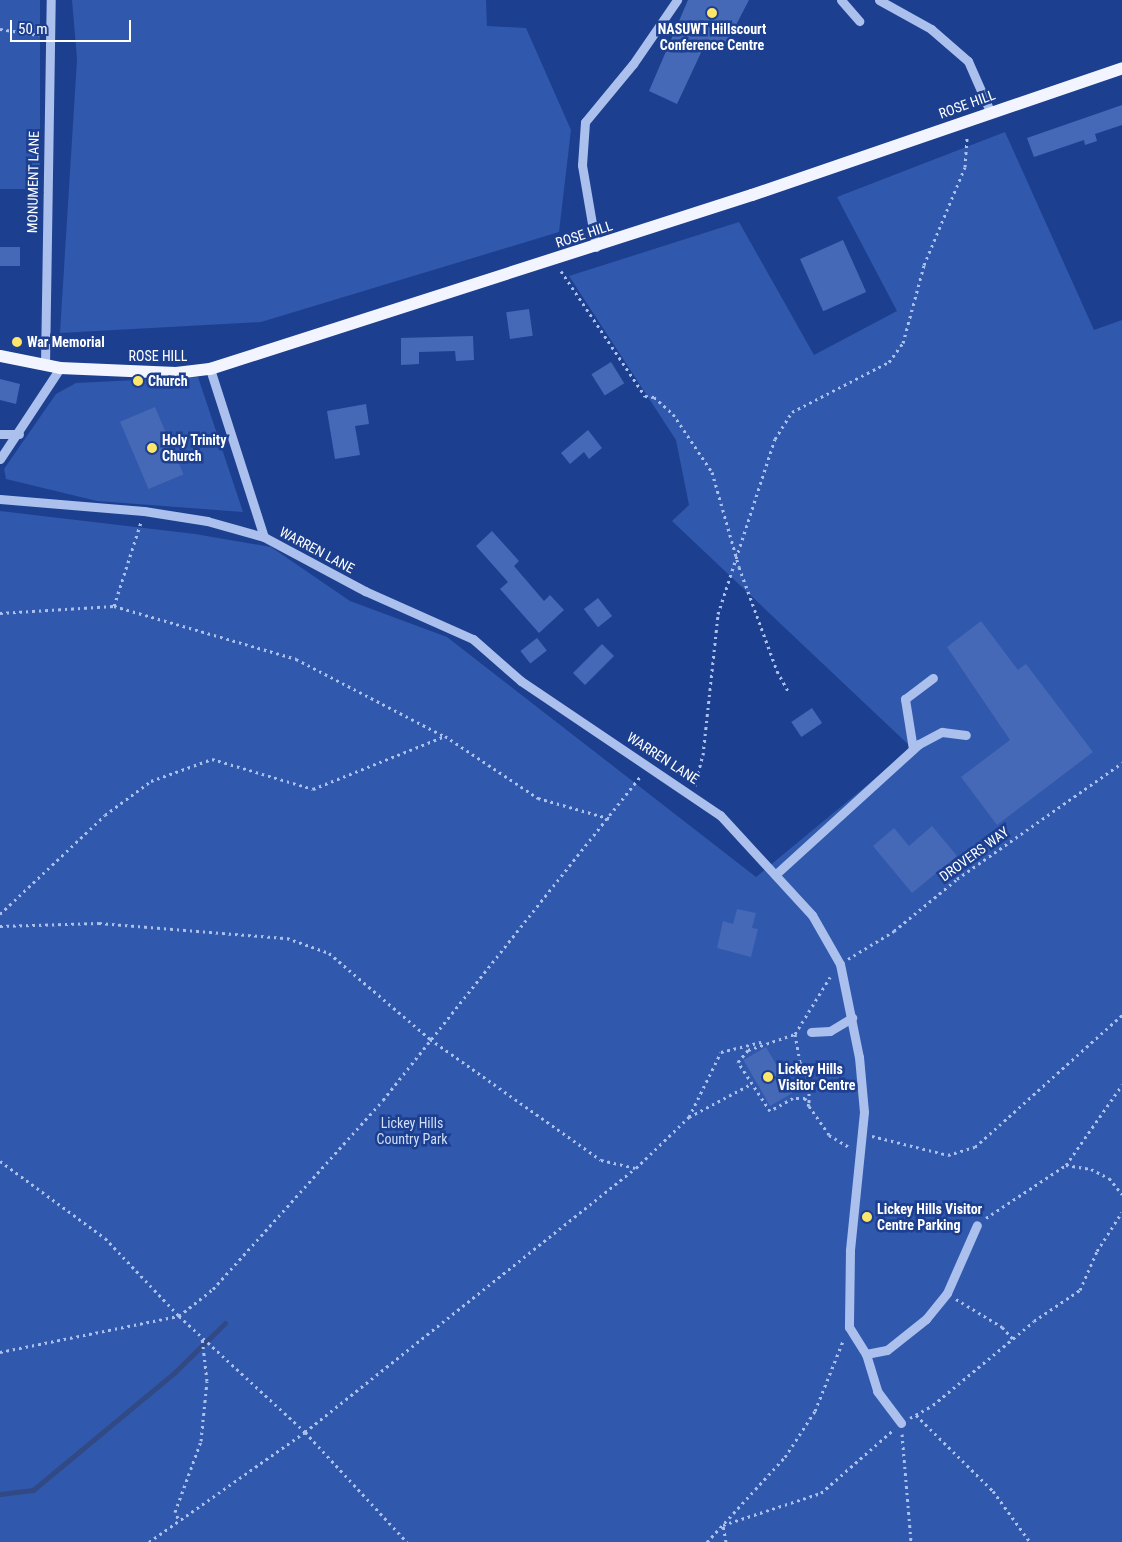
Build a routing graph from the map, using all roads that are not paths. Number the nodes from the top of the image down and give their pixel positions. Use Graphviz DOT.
graph roads {
  1 [pos="51,0"];
  2 [pos="676,0"];
  3 [pos="841,0"];
  4 [pos="879,0"];
  5 [pos="859,21"];
  6 [pos="1122,68"];
  7 [pos="990,112"];
  8 [pos="596,247"];
  9 [pos="0,356"];
  10 [pos="45,365"];
  11 [pos="60,368"];
  12 [pos="210,369"];
  13 [pos="0,434"];
  14 [pos="19,434"];
  15 [pos="0,459"];
  16 [pos="0,499"];
  17 [pos="264,537"];
  18 [pos="933,678"];
  19 [pos="966,735"];
  20 [pos="914,749"];
  21 [pos="776,874"];
  22 [pos="852,1018"];
  23 [pos="810,1032"];
  24 [pos="977,1225"];
  25 [pos="866,1354"];
  26 [pos="901,1423"];
  1 -- 10 [label="street, MONUMENT LANE"];
  2 -- 8 [label="street"];
  3 -- 5 [label="street"];
  4 -- 7 [label="street"];
  6 -- 7 [label="main road, ROSE HILL"];
  7 -- 8 [label="main road, ROSE HILL"];
  8 -- 12 [label="main road, ROSE HILL"];
  9 -- 10 [label="main road, ROSE HILL"];
  10 -- 11 [label="main road, ROSE HILL"];
  11 -- 12 [label="main road, ROSE HILL"];
  11 -- 14 [label="street"];
  12 -- 17 [label="street, WARREN LANE"];
  13 -- 14 [label="street"];
  14 -- 15 [label="street"];
  16 -- 17 [label="street, WARREN LANE"];
  17 -- 21 [label="street, WARREN LANE"];
  18 -- 20 [label="street"];
  19 -- 20 [label="street"];
  20 -- 21 [label="street"];
  21 -- 22 [label="street, WARREN LANE"];
  22 -- 23 [label="street"];
  22 -- 25 [label="street, WARREN LANE"];
  24 -- 25 [label="street"];
  25 -- 26 [label="street"];
}
